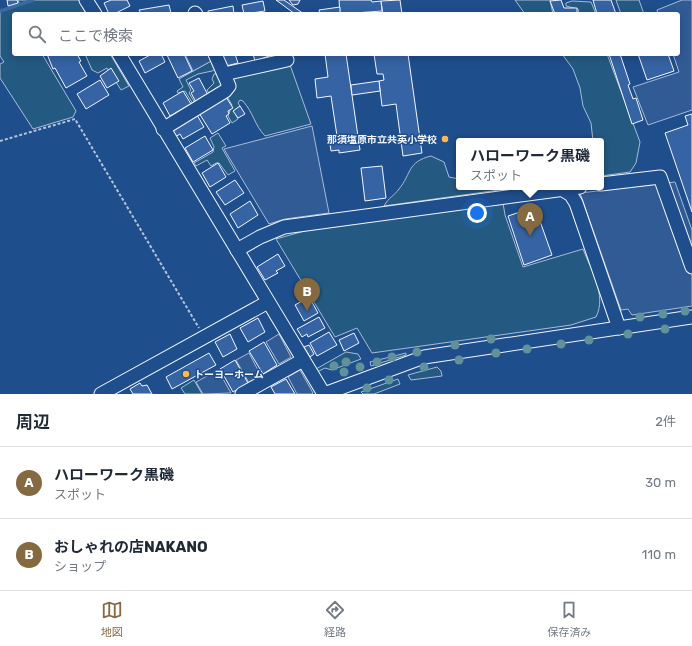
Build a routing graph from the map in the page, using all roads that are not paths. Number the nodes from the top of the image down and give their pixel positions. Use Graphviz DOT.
graph roads {
  1 [pos="86,0"];
  2 [pos="94,12"];
  3 [pos="120,56"];
  4 [pos="216,56"];
  5 [pos="287,60"];
  6 [pos="224,74"];
  7 [pos="163,129"];
  8 [pos="604,184"];
  9 [pos="563,190"];
  10 [pos="237,250"];
  11 [pos="692,267"];
  12 [pos="268,302"];
  13 [pos="692,317"];
  14 [pos="619,328"];
  15 [pos="303,360"];
  16 [pos="101,394"];
  17 [pos="242,394"];
  18 [pos="324,394"];
  1 -- 2 [label="street"];
  3 -- 7 [label="street"];
  4 -- 6 [label="street"];
  5 -- 6 [label="street"];
  6 -- 7 [label="street"];
  7 -- 10 [label="street"];
  8 -- 11 [label="street"];
  9 -- 10 [label="street"];
  9 -- 14 [label="street"];
  10 -- 12 [label="street"];
  12 -- 15 [label="street"];
  12 -- 16 [label="street"];
  13 -- 14 [label="street"];
  14 -- 18 [label="street"];
  15 -- 17 [label="street"];
  15 -- 18 [label="street"];
}
